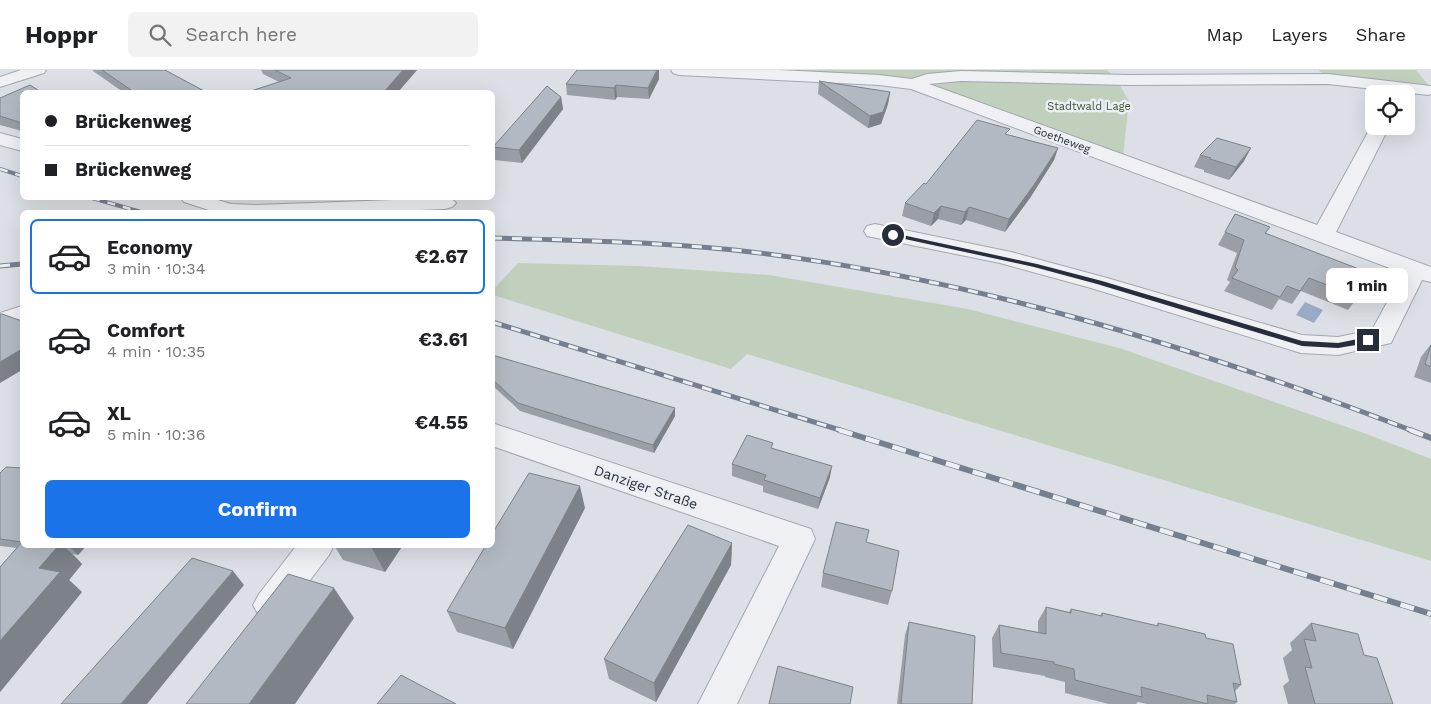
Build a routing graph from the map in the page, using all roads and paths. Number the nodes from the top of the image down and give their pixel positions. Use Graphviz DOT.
graph roads {
  1 [pos="38,70"];
  2 [pos="679,70"];
  3 [pos="1126,75"];
  4 [pos="0,82"];
  5 [pos="914,84"];
  6 [pos="1428,90"];
  7 [pos="1376,135"];
  8 [pos="0,139"];
  9 [pos="20,144"];
  10 [pos="196,200"];
  11 [pos="445,203"];
  12 [pos="229,210"];
  13 [pos="280,210"];
  14 [pos="875,231"];
  15 [pos="1323,235"];
  16 [pos="1424,273"];
  17 [pos="20,315"];
  18 [pos="0,322"];
  19 [pos="495,435"];
  20 [pos="315,548"];
  21 [pos="253,628"];
  22 [pos="718,704"];
  1 -- 4 [label="street"];
  2 -- 5 [label="street, Goetheweg"];
  3 -- 5 [label="street"];
  3 -- 6 [label="street"];
  5 -- 15 [label="street, Goetheweg"];
  7 -- 15 [label="street"];
  8 -- 9 [label="street"];
  10 -- 12 [label="street"];
  11 -- 13 [label="street"];
  14 -- 16 [label="street"];
  15 -- 16 [label="street, Goetheweg"];
  17 -- 18 [label="street"];
  19 -- 22 [label="street, Danziger Straße"];
  20 -- 21 [label="street"];
}
